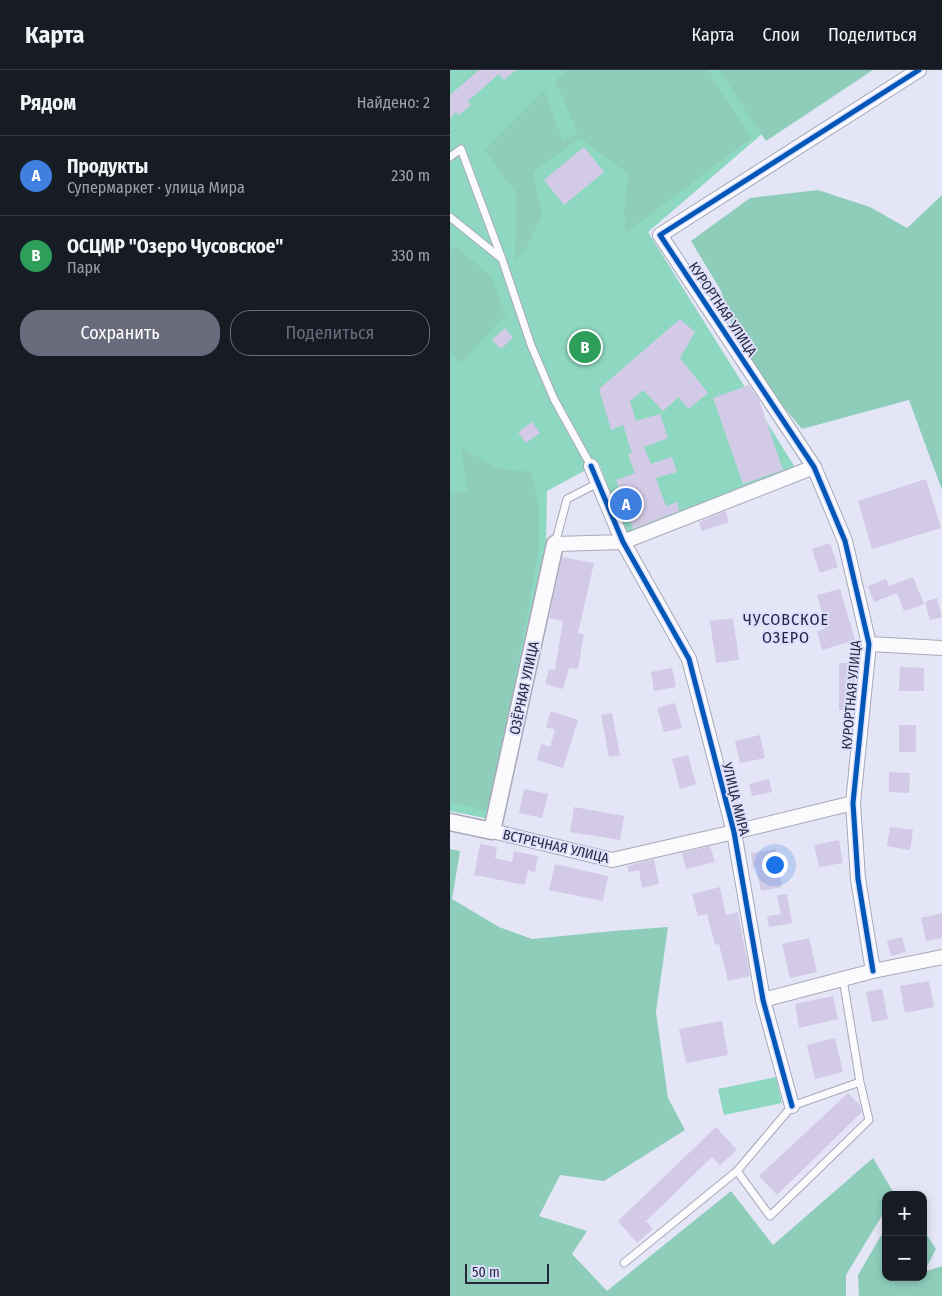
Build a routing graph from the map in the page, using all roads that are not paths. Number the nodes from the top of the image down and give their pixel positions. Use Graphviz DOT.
graph roads {
  1 [pos="919,70"];
  2 [pos="450,157"];
  3 [pos="450,217"];
  4 [pos="502,259"];
  5 [pos="591,466"];
  6 [pos="814,467"];
  7 [pos="598,483"];
  8 [pos="623,542"];
  9 [pos="555,544"];
  10 [pos="870,644"];
  11 [pos="942,648"];
  12 [pos="853,803"];
  13 [pos="450,822"];
  14 [pos="492,832"];
  15 [pos="734,832"];
  16 [pos="942,957"];
  17 [pos="873,971"];
  18 [pos="843,979"];
  19 [pos="763,1000"];
  20 [pos="860,1082"];
  21 [pos="792,1106"];
  22 [pos="737,1171"];
  23 [pos="624,1263"];
  1 -- 6 [label="street, КУРОРТНАЯ УЛИЦА"];
  2 -- 4 [label="lane"];
  3 -- 4 [label="lane"];
  4 -- 5 [label="lane"];
  5 -- 7 [label="street, УЛИЦА МИРА"];
  6 -- 8 [label="street"];
  6 -- 10 [label="street, КУРОРТНАЯ УЛИЦА"];
  7 -- 8 [label="street, УЛИЦА МИРА"];
  7 -- 9 [label="lane"];
  8 -- 9 [label="street"];
  8 -- 15 [label="street, УЛИЦА МИРА"];
  9 -- 14 [label="street, ОЗЁРНАЯ УЛИЦА"];
  10 -- 11 [label="street"];
  10 -- 12 [label="street, КУРОРТНАЯ УЛИЦА"];
  12 -- 15 [label="street, ВСТРЕЧНАЯ УЛИЦА"];
  12 -- 17 [label="street, КУРОРТНАЯ УЛИЦА"];
  13 -- 14 [label="street"];
  14 -- 15 [label="street, ВСТРЕЧНАЯ УЛИЦА"];
  15 -- 19 [label="street, УЛИЦА МИРА"];
  16 -- 17 [label="street"];
  17 -- 18 [label="street"];
  18 -- 19 [label="street"];
  18 -- 20 [label="lane"];
  19 -- 21 [label="street, УЛИЦА МИРА"];
  20 -- 21 [label="lane"];
  20 -- 22 [label="lane"];
  21 -- 22 [label="lane"];
  22 -- 23 [label="lane"];
}
